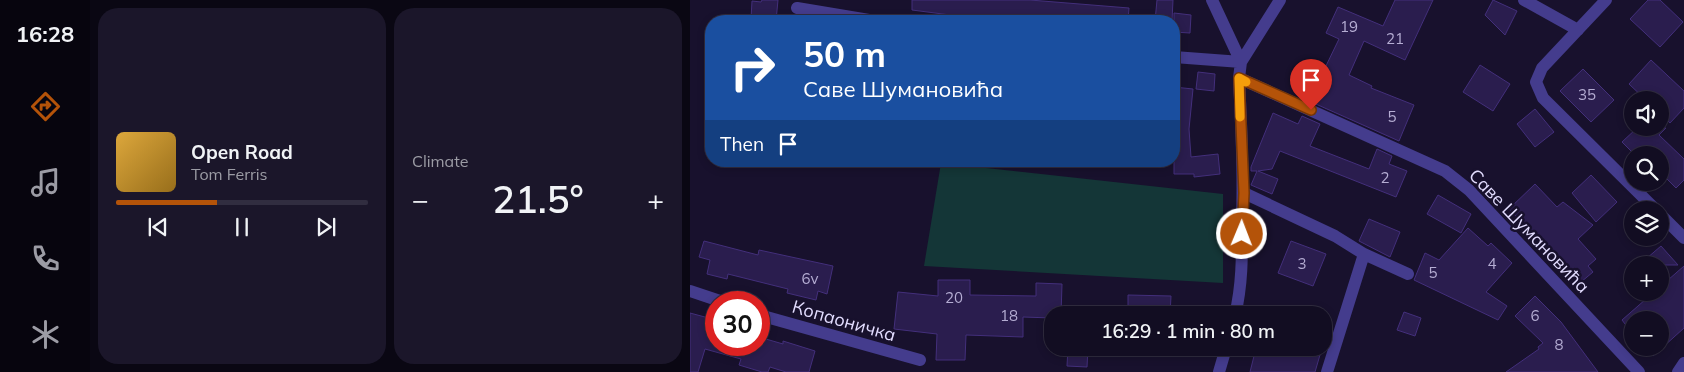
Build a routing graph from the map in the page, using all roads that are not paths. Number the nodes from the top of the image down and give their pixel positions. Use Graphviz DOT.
graph roads {
  1 [pos="1212,0"];
  2 [pos="1280,0"];
  3 [pos="1524,0"];
  4 [pos="1606,0"];
  5 [pos="797,8"];
  6 [pos="839,15"];
  7 [pos="1578,30"];
  8 [pos="1180,57"];
  9 [pos="1241,62"];
  10 [pos="1239,78"];
  11 [pos="1244,193"];
  12 [pos="1647,201"];
  13 [pos="1669,223"];
  14 [pos="1684,238"];
  15 [pos="1364,254"];
  16 [pos="1408,274"];
  17 [pos="690,291"];
  18 [pos="705,296"];
  19 [pos="1237,306"];
  20 [pos="770,318"];
  21 [pos="1224,356"];
  22 [pos="920,360"];
  23 [pos="1684,363"];
  24 [pos="1219,372"];
  25 [pos="1327,372"];
  26 [pos="1639,372"];
  27 [pos="1678,372"];
  1 -- 9 [label="street"];
  2 -- 9 [label="street"];
  3 -- 7 [label="street"];
  4 -- 7 [label="street"];
  5 -- 6 [label="street"];
  7 -- 12 [label="street"];
  8 -- 9 [label="street"];
  9 -- 10 [label="street"];
  10 -- 11 [label="street"];
  10 -- 26 [label="street, Саве Шумановића"];
  11 -- 15 [label="street"];
  11 -- 19 [label="street"];
  13 -- 14 [label="street"];
  15 -- 16 [label="street"];
  15 -- 25 [label="street"];
  17 -- 18 [label="street"];
  20 -- 22 [label="street, Копаоничка"];
  21 -- 24 [label="street"];
  23 -- 27 [label="street"];
}
